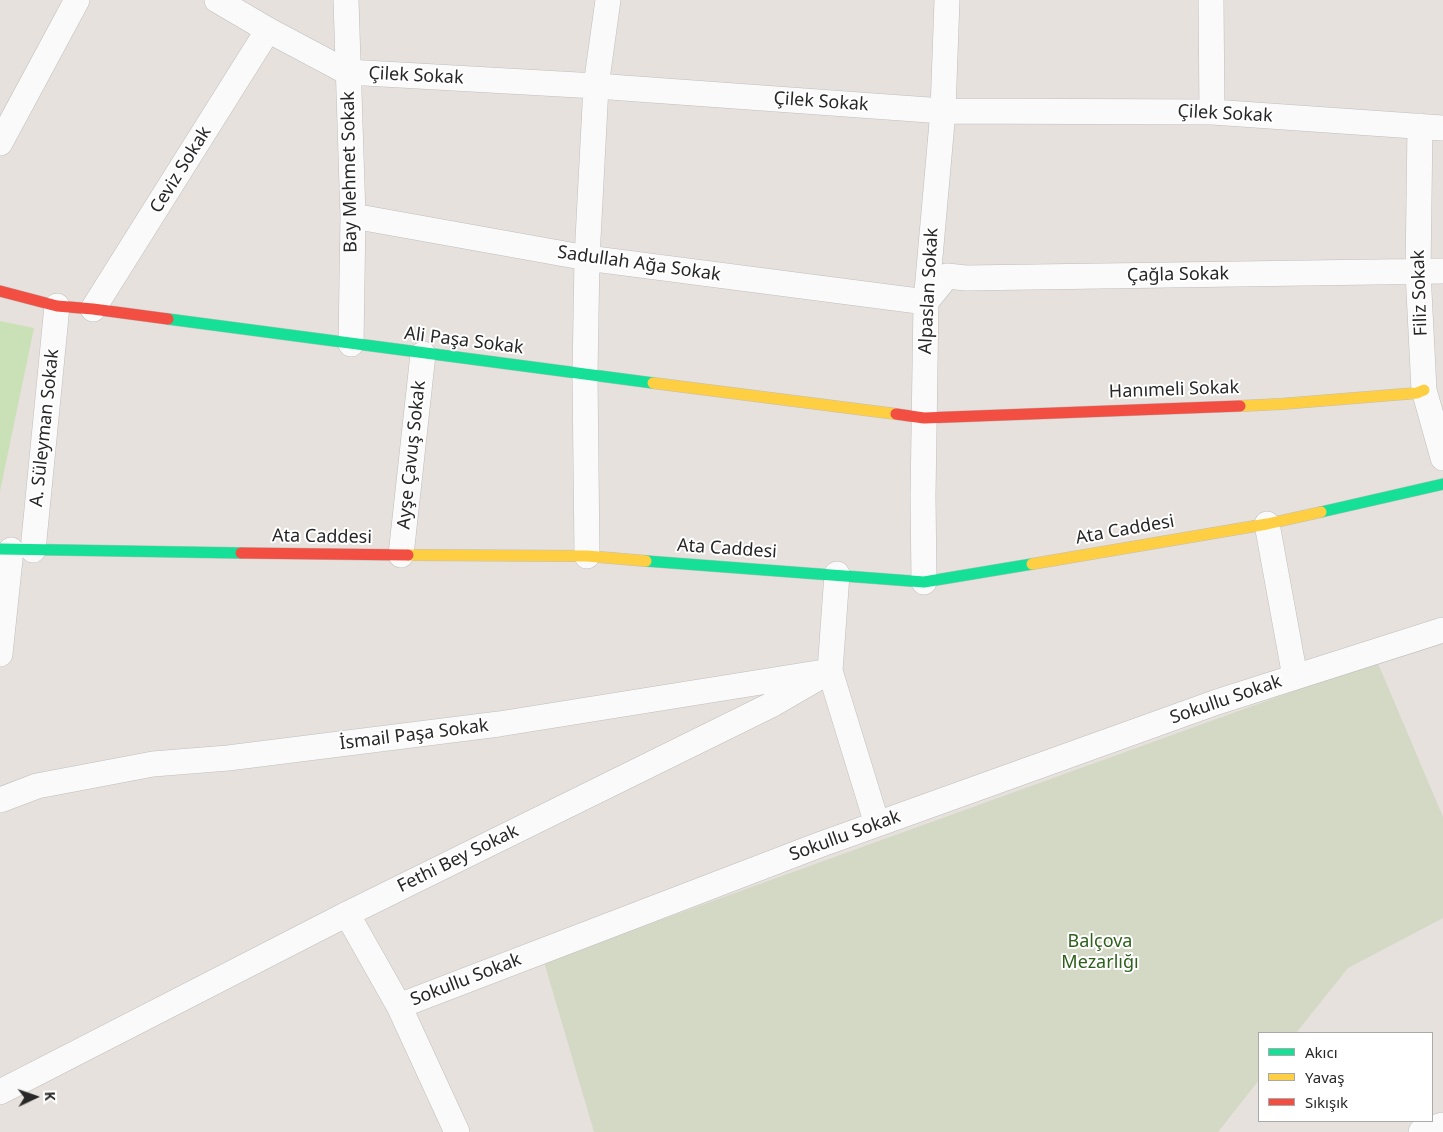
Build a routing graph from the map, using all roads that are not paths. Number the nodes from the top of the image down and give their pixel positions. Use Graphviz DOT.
graph roads {
  1 [pos="77,0"];
  2 [pos="217,0"];
  3 [pos="346,0"];
  4 [pos="608,0"];
  5 [pos="947,0"];
  6 [pos="1211,0"];
  7 [pos="268,30"];
  8 [pos="347,72"];
  9 [pos="596,86"];
  10 [pos="943,111"];
  11 [pos="1212,112"];
  12 [pos="1431,127"];
  13 [pos="0,143"];
  14 [pos="353,216"];
  15 [pos="587,258"];
  16 [pos="1443,271"];
  17 [pos="1418,272"];
  18 [pos="0,291"];
  19 [pos="926,302"];
  20 [pos="57,306"];
  21 [pos="93,309"];
  22 [pos="351,344"];
  23 [pos="423,354"];
  24 [pos="585,375"];
  25 [pos="1424,390"];
  26 [pos="924,418"];
  27 [pos="1443,458"];
  28 [pos="1443,484"];
  29 [pos="1267,524"];
  30 [pos="14,550"];
  31 [pos="401,555"];
  32 [pos="588,556"];
  33 [pos="837,574"];
  34 [pos="924,582"];
  35 [pos="1443,630"];
  36 [pos="0,654"];
  37 [pos="830,671"];
  38 [pos="1295,677"];
  39 [pos="0,800"];
  40 [pos="878,824"];
  41 [pos="347,914"];
  42 [pos="399,1006"];
  43 [pos="0,1092"];
  44 [pos="1443,1125"];
  45 [pos="457,1132"];
  46 [pos="1421,1132"];
  1 -- 13 [label="street"];
  2 -- 7 [label="street, Çilek Sokak"];
  3 -- 8 [label="street, Bay Mehmet Sokak"];
  4 -- 9 [label="street"];
  5 -- 10 [label="street, Alpaslan Sokak"];
  6 -- 11 [label="street"];
  7 -- 8 [label="street, Çilek Sokak"];
  7 -- 21 [label="street, Ceviz Sokak"];
  8 -- 9 [label="street, Çilek Sokak"];
  8 -- 14 [label="street, Bay Mehmet Sokak"];
  9 -- 10 [label="street, Çilek Sokak"];
  9 -- 15 [label="street"];
  10 -- 11 [label="street, Çilek Sokak"];
  10 -- 19 [label="street, Alpaslan Sokak"];
  11 -- 12 [label="street, Çilek Sokak"];
  12 -- 17 [label="street, Filiz Sokak"];
  14 -- 15 [label="street, Sadullah Ağa Sokak"];
  14 -- 22 [label="street, Bay Mehmet Sokak"];
  15 -- 19 [label="street, Sadullah Ağa Sokak"];
  15 -- 24 [label="street"];
  16 -- 17 [label="street, Çağla Sokak"];
  17 -- 19 [label="street, Çağla Sokak"];
  17 -- 25 [label="street, Filiz Sokak"];
  18 -- 20 [label="street, Ali Paşa Sokak"];
  19 -- 26 [label="street, Alpaslan Sokak"];
  20 -- 21 [label="street, Ali Paşa Sokak"];
  20 -- 30 [label="street, A. Süleyman Sokak"];
  21 -- 22 [label="street, Ali Paşa Sokak"];
  22 -- 23 [label="street, Ali Paşa Sokak"];
  23 -- 24 [label="street, Ali Paşa Sokak"];
  23 -- 31 [label="street, Ayşe Çavuş Sokak"];
  24 -- 26 [label="street, Ali Paşa Sokak"];
  24 -- 32 [label="street"];
  25 -- 26 [label="street, Hanımeli Sokak"];
  25 -- 27 [label="street, Filiz Sokak"];
  26 -- 34 [label="street, Alpaslan Sokak"];
  28 -- 29 [label="street, Ata Caddesi"];
  29 -- 34 [label="street, Ata Caddesi"];
  29 -- 38 [label="street"];
  30 -- 31 [label="street, Ata Caddesi"];
  30 -- 36 [label="street, A. Süleyman Sokak"];
  31 -- 32 [label="street, Ata Caddesi"];
  32 -- 33 [label="street, Ata Caddesi"];
  33 -- 34 [label="street, Ata Caddesi"];
  33 -- 37 [label="street"];
  35 -- 38 [label="street, Sokullu Sokak"];
  37 -- 39 [label="street, İsmail Paşa Sokak"];
  37 -- 40 [label="street"];
  37 -- 41 [label="street, Fethi Bey Sokak"];
  38 -- 40 [label="street, Sokullu Sokak"];
  40 -- 42 [label="street, Sokullu Sokak"];
  41 -- 42 [label="street"];
  41 -- 43 [label="street, Fethi Bey Sokak"];
  42 -- 45 [label="street"];
  44 -- 46 [label="street"];
}
